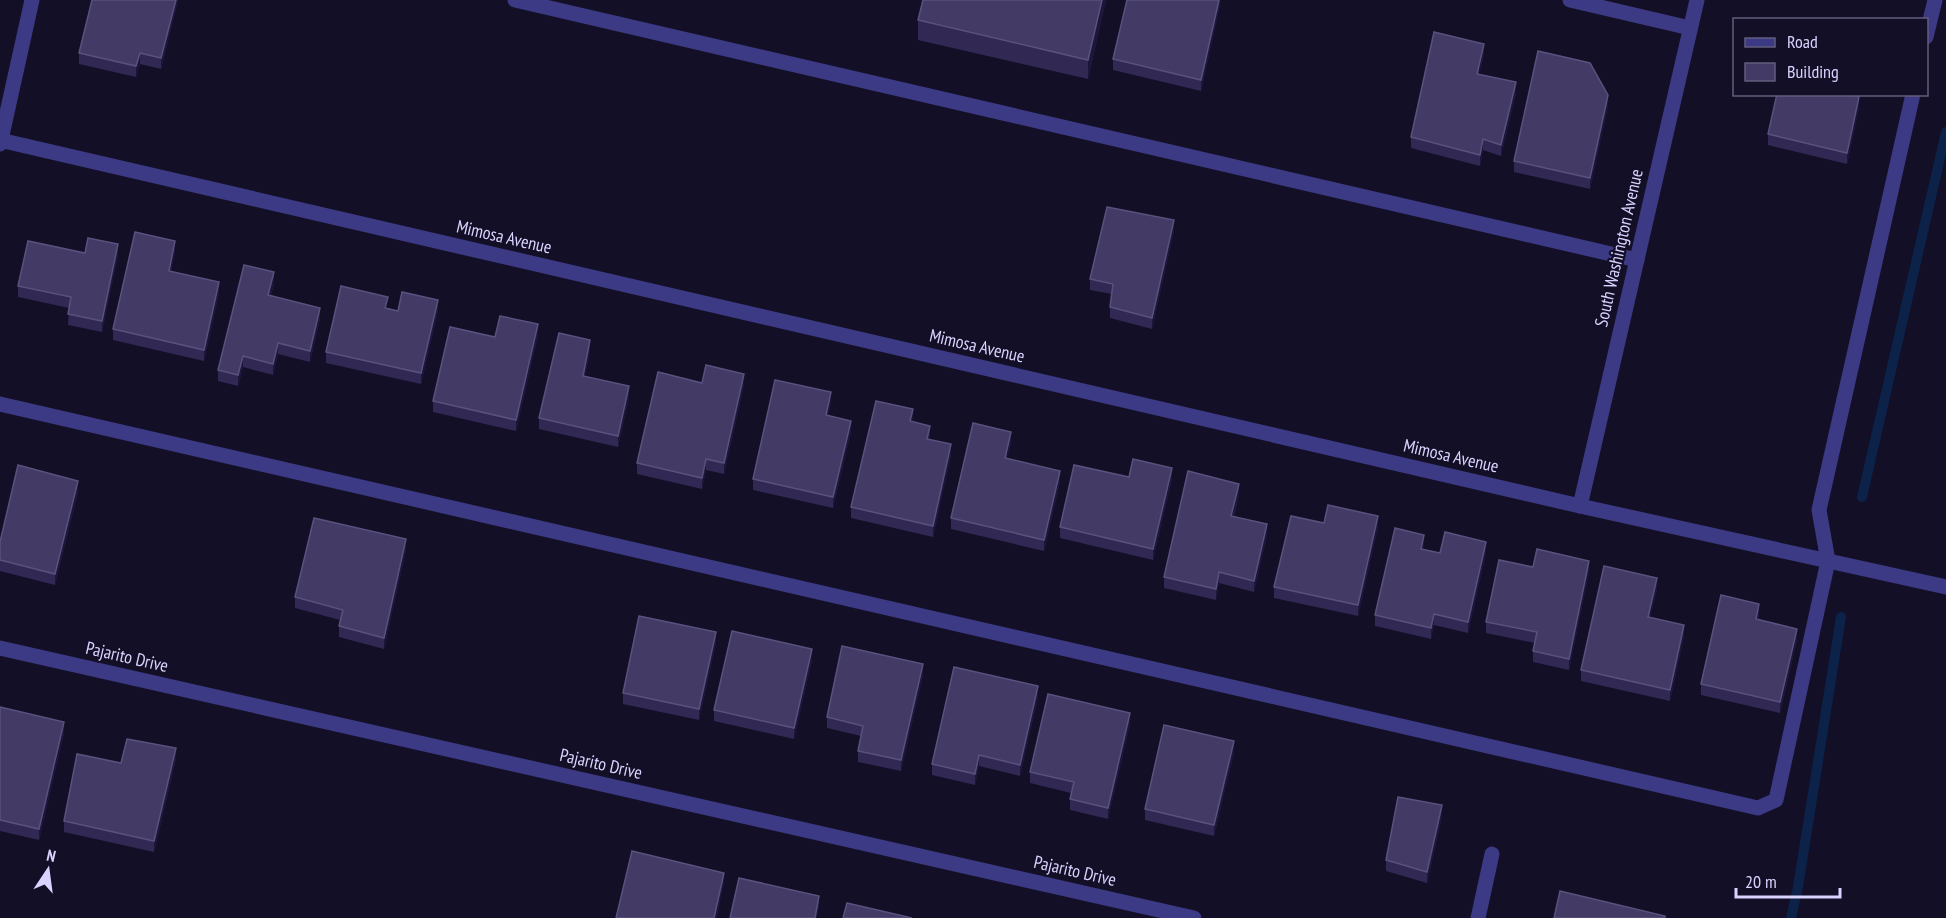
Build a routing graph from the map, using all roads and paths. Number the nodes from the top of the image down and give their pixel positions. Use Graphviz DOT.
graph roads {
  1 [pos="32,0"];
  2 [pos="515,0"];
  3 [pos="1570,0"];
  4 [pos="1697,0"];
  5 [pos="1935,0"];
  6 [pos="1690,28"];
  7 [pos="1928,29"];
  8 [pos="1913,96"];
  9 [pos="0,142"];
  10 [pos="1637,260"];
  11 [pos="0,404"];
  12 [pos="1580,506"];
  13 [pos="1828,561"];
  14 [pos="1946,587"];
  15 [pos="0,648"];
  16 [pos="1492,854"];
  17 [pos="1194,918"];
  18 [pos="1478,918"];
  1 -- 9 [label="street"];
  2 -- 10 [label="street"];
  3 -- 6 [label="street"];
  4 -- 6 [label="street, South Washington Avenue"];
  5 -- 7 [label="street"];
  6 -- 10 [label="street, South Washington Avenue"];
  8 -- 13 [label="street"];
  9 -- 12 [label="street, Mimosa Avenue"];
  10 -- 12 [label="street, South Washington Avenue"];
  11 -- 13 [label="street"];
  12 -- 13 [label="street, Mimosa Avenue"];
  13 -- 14 [label="street, Mimosa Avenue"];
  15 -- 17 [label="street, Pajarito Drive"];
  16 -- 18 [label="street"];
}
